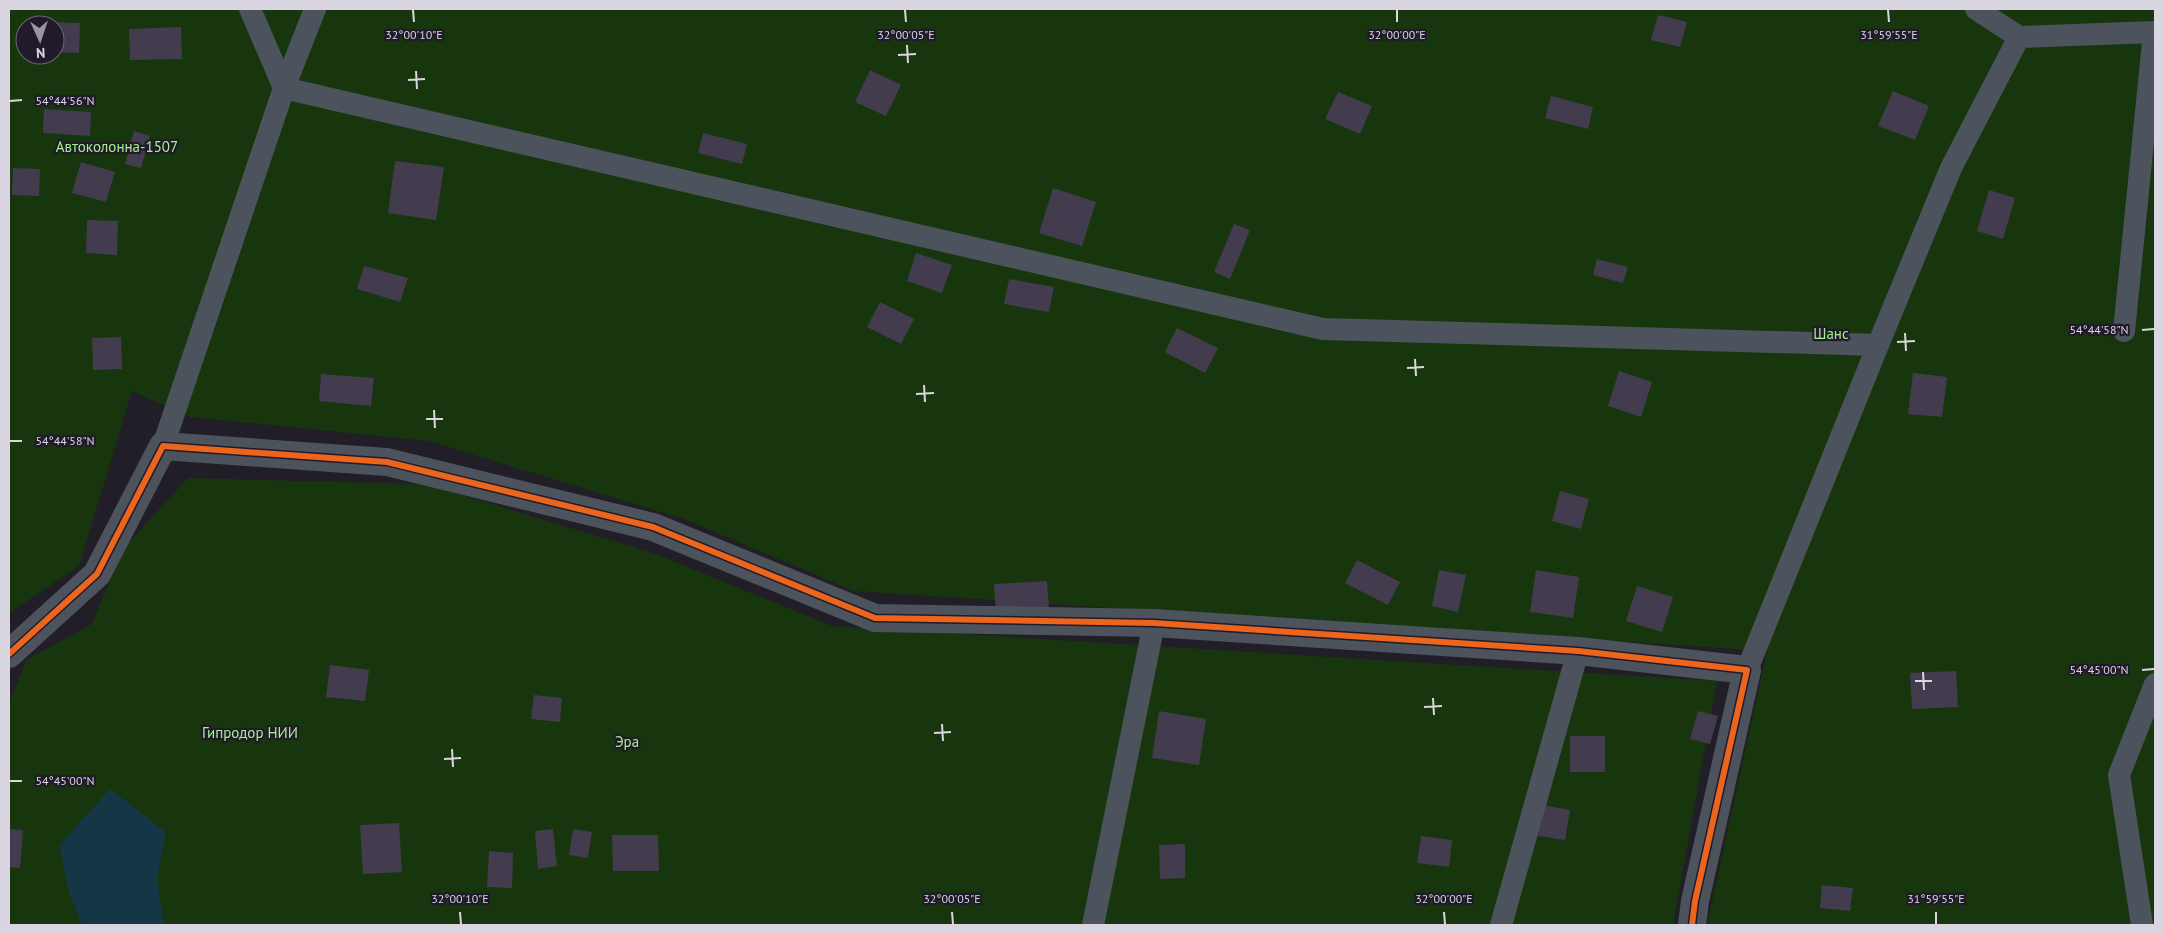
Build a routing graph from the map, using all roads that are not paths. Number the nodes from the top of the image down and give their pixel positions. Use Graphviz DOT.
graph roads {
  1 [pos="250,9"];
  2 [pos="315,9"];
  3 [pos="1976,9"];
  4 [pos="2155,32"];
  5 [pos="2019,37"];
  6 [pos="284,88"];
  7 [pos="2124,331"];
  8 [pos="1878,346"];
  9 [pos="163,446"];
  10 [pos="1154,623"];
  11 [pos="1578,651"];
  12 [pos="9,654"];
  13 [pos="1747,670"];
  14 [pos="2155,684"];
  15 [pos="1093,925"];
  16 [pos="1501,925"];
  17 [pos="1692,925"];
  18 [pos="2142,925"];
  1 -- 6 [label="lane"];
  2 -- 6 [label="lane"];
  3 -- 5 [label="lane"];
  4 -- 5 [label="lane"];
  4 -- 7 [label="lane"];
  5 -- 8 [label="lane"];
  6 -- 8 [label="lane"];
  6 -- 9 [label="lane"];
  8 -- 13 [label="lane"];
  9 -- 10 [label="street"];
  9 -- 12 [label="street"];
  10 -- 11 [label="street"];
  10 -- 15 [label="lane"];
  11 -- 13 [label="street"];
  11 -- 16 [label="lane"];
  13 -- 17 [label="street"];
  14 -- 18 [label="lane"];
}
